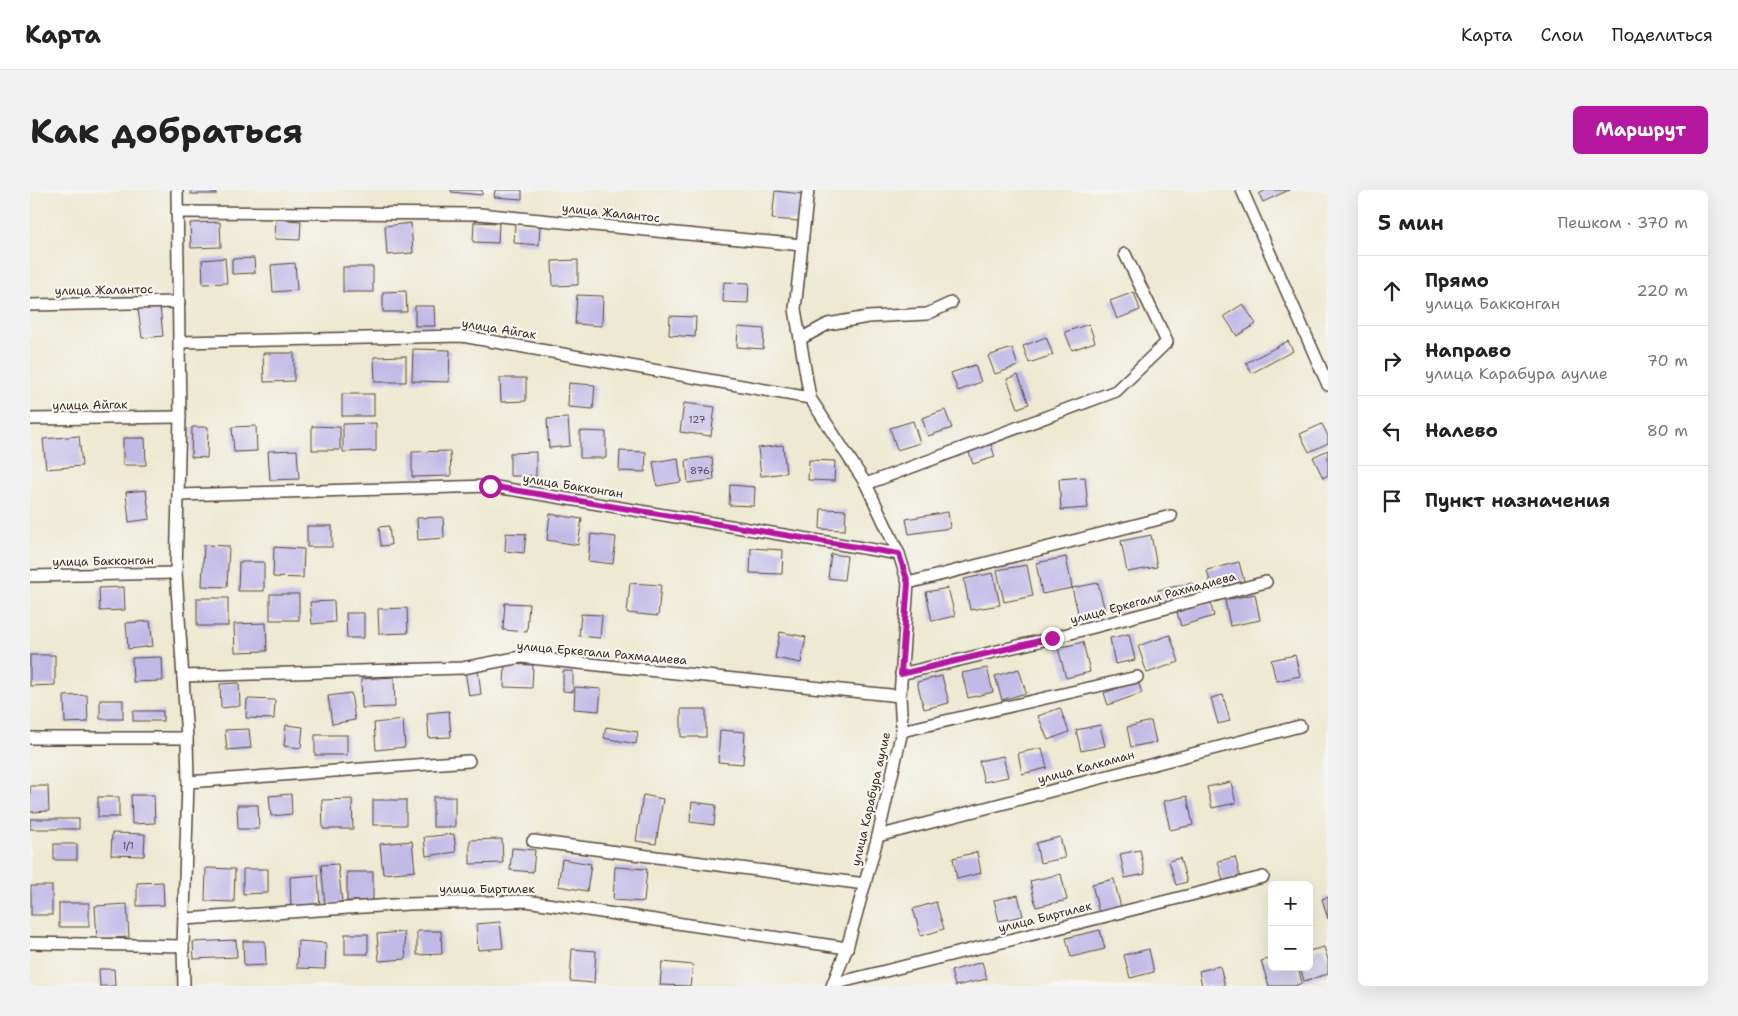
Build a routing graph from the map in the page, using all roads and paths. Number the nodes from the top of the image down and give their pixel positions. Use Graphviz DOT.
graph roads {
  1 [pos="177,190"];
  2 [pos="808,190"];
  3 [pos="1242,190"];
  4 [pos="178,212"];
  5 [pos="802,245"];
  6 [pos="1125,254"];
  7 [pos="179,302"];
  8 [pos="950,303"];
  9 [pos="30,305"];
  10 [pos="800,339"];
  11 [pos="180,342"];
  12 [pos="1328,385"];
  13 [pos="810,398"];
  14 [pos="180,417"];
  15 [pos="30,420"];
  16 [pos="866,484"];
  17 [pos="179,495"];
  18 [pos="1171,516"];
  19 [pos="899,554"];
  20 [pos="176,573"];
  21 [pos="30,576"];
  22 [pos="1266,582"];
  23 [pos="908,583"];
  24 [pos="901,674"];
  25 [pos="183,676"];
  26 [pos="1137,677"];
  27 [pos="900,696"];
  28 [pos="1300,726"];
  29 [pos="902,731"];
  30 [pos="30,738"];
  31 [pos="187,738"];
  32 [pos="469,761"];
  33 [pos="188,782"];
  34 [pos="878,836"];
  35 [pos="533,841"];
  36 [pos="1264,877"];
  37 [pos="865,884"];
  38 [pos="184,919"];
  39 [pos="30,943"];
  40 [pos="183,946"];
  41 [pos="847,948"];
  42 [pos="832,985"];
  43 [pos="184,986"];
  1 -- 4 [label="street"];
  2 -- 5 [label="street, улица Карабура аулие"];
  3 -- 12 [label="street"];
  4 -- 5 [label="street, улица Жалантос"];
  4 -- 7 [label="street"];
  5 -- 10 [label="street, улица Карабура аулие"];
  6 -- 16 [label="street"];
  7 -- 9 [label="street, улица Жалантос"];
  7 -- 11 [label="street"];
  8 -- 10 [label="street"];
  10 -- 13 [label="street, улица Карабура аулие"];
  11 -- 13 [label="street, улица Айгак"];
  11 -- 14 [label="street"];
  13 -- 16 [label="street, улица Карабура аулие"];
  14 -- 15 [label="street, улица Айгак"];
  14 -- 17 [label="street"];
  16 -- 19 [label="street, улица Карабура аулие"];
  17 -- 19 [label="street, улица Бакконган"];
  17 -- 20 [label="street"];
  18 -- 23 [label="street"];
  19 -- 23 [label="street, улица Карабура аулие"];
  20 -- 21 [label="street, улица Бакконган"];
  20 -- 25 [label="street"];
  22 -- 24 [label="street, улица Еркегали Рахмадиева"];
  23 -- 24 [label="street, улица Карабура аулие"];
  24 -- 27 [label="street, улица Карабура аулие"];
  25 -- 27 [label="street, улица Еркегали Рахмадиева"];
  25 -- 31 [label="street"];
  26 -- 29 [label="street"];
  27 -- 29 [label="street, улица Карабура аулие"];
  28 -- 34 [label="street, улица Калкаман"];
  29 -- 34 [label="street, улица Карабура аулие"];
  30 -- 31 [label="street"];
  31 -- 33 [label="street"];
  32 -- 33 [label="street"];
  33 -- 38 [label="street"];
  34 -- 37 [label="street, улица Карабура аулие"];
  35 -- 37 [label="street"];
  36 -- 42 [label="street, улица Биртилек"];
  37 -- 41 [label="street, улица Карабура аулие"];
  38 -- 40 [label="street"];
  38 -- 41 [label="street, улица Биртилек"];
  39 -- 40 [label="street"];
  40 -- 43 [label="street"];
  41 -- 42 [label="street, улица Карабура аулие"];
}
